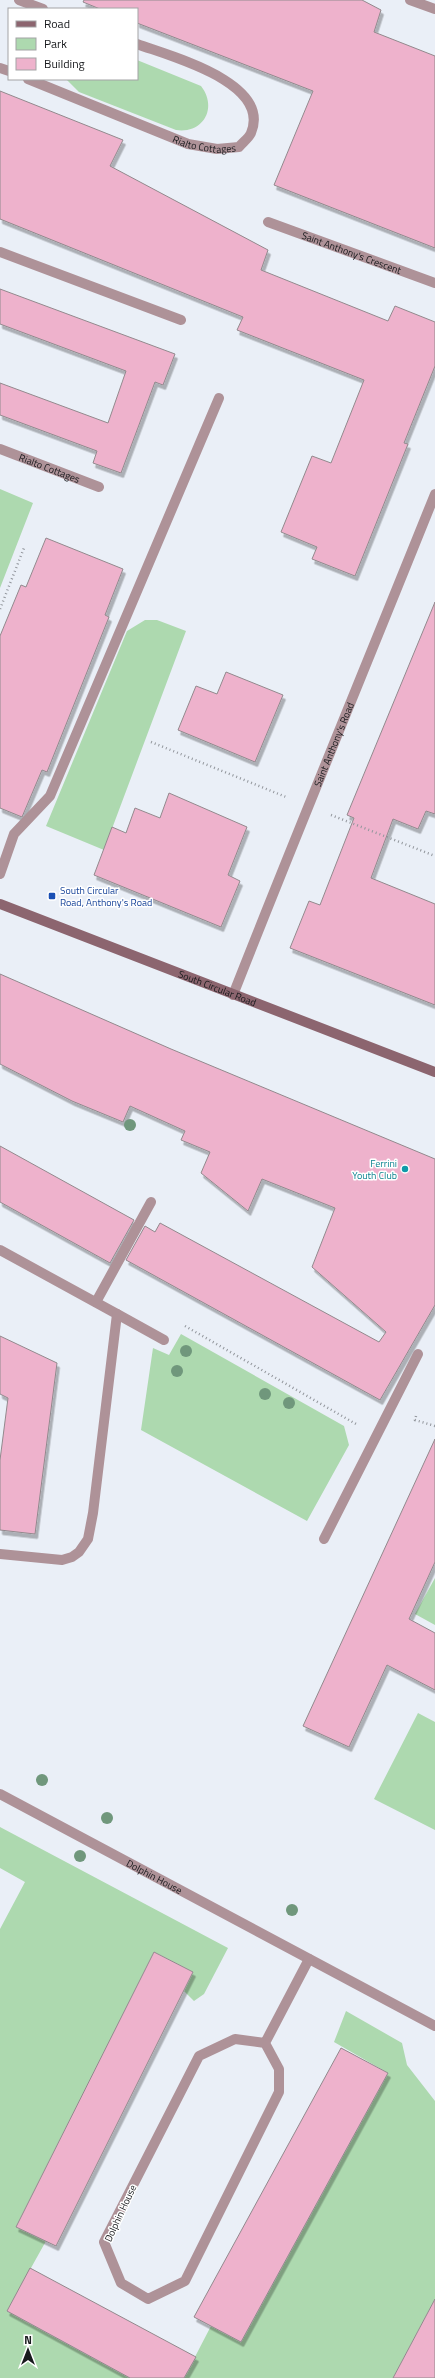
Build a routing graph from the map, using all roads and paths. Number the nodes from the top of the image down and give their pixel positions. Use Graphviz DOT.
graph roads {
  1 [pos="19,0"];
  2 [pos="410,0"];
  3 [pos="40,8"];
  4 [pos="435,9"];
  5 [pos="138,44"];
  6 [pos="30,80"];
  7 [pos="268,222"];
  8 [pos="0,252"];
  9 [pos="435,283"];
  10 [pos="181,320"];
  11 [pos="219,398"];
  12 [pos="0,450"];
  13 [pos="99,487"];
  14 [pos="435,494"];
  15 [pos="24,548"];
  16 [pos="0,609"];
  17 [pos="150,742"];
  18 [pos="274,792"];
  19 [pos="344,820"];
  20 [pos="435,856"];
  21 [pos="0,874"];
  22 [pos="0,904"];
  23 [pos="233,995"];
  24 [pos="435,1072"];
  25 [pos="150,1202"];
  26 [pos="0,1250"];
  27 [pos="96,1302"];
  28 [pos="117,1314"];
  29 [pos="181,1324"];
  30 [pos="164,1340"];
  31 [pos="418,1354"];
  32 [pos="377,1436"];
  33 [pos="324,1539"];
  34 [pos="0,1554"];
  35 [pos="0,1794"];
  36 [pos="309,1959"];
  37 [pos="435,2026"];
  38 [pos="265,2043"];
  1 -- 3 [label="street"];
  2 -- 4 [label="street"];
  5 -- 6 [label="street, Rialto Cottages"];
  7 -- 9 [label="street, Saint Anthony's Crescent"];
  8 -- 10 [label="street"];
  11 -- 21 [label="street"];
  12 -- 13 [label="street, Rialto Cottages"];
  14 -- 23 [label="street, Saint Anthony's Road"];
  15 -- 16 [label="path"];
  17 -- 18 [label="path"];
  19 -- 20 [label="path"];
  22 -- 23 [label="main road, South Circular Road"];
  23 -- 24 [label="main road, South Circular Road"];
  25 -- 27 [label="street"];
  26 -- 27 [label="street"];
  27 -- 28 [label="street"];
  28 -- 30 [label="street"];
  28 -- 34 [label="street"];
  29 -- 32 [label="path"];
  31 -- 32 [label="street"];
  32 -- 33 [label="street"];
  35 -- 36 [label="street, Dolphin House"];
  36 -- 37 [label="street, Dolphin House"];
  36 -- 38 [label="street"];
  38 -- 38 [label="street, Dolphin House"];
}
